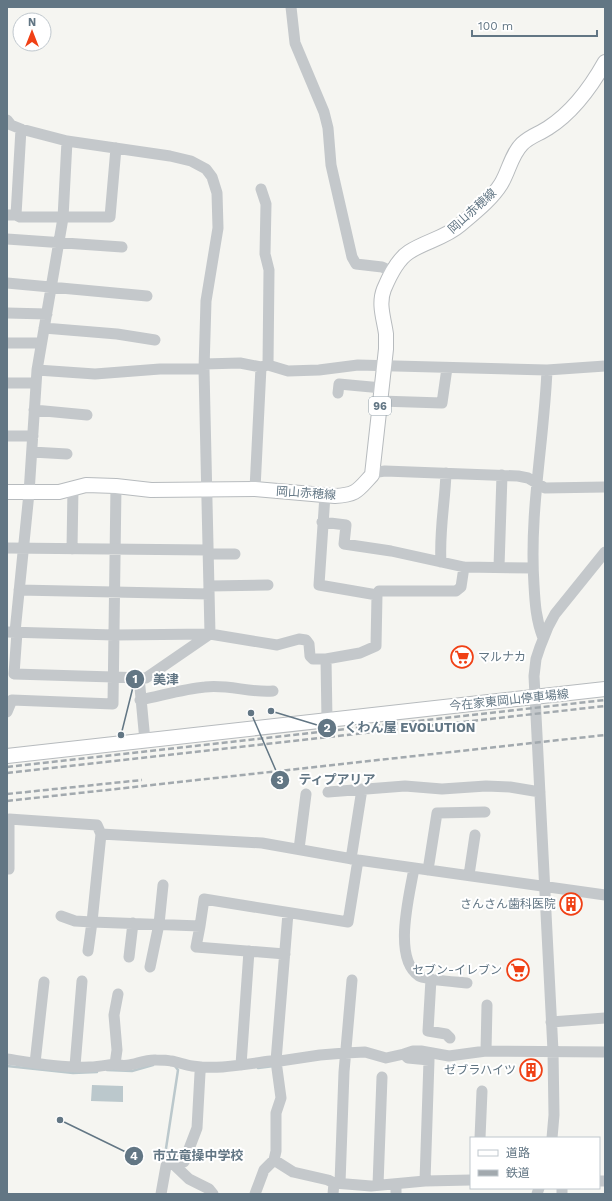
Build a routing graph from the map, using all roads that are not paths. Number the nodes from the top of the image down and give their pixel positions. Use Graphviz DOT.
graph roads {
  1 [pos="291,7"];
  2 [pos="605,62"];
  3 [pos="7,120"];
  4 [pos="21,129"];
  5 [pos="67,141"];
  6 [pos="116,148"];
  7 [pos="261,189"];
  8 [pos="12,215"];
  9 [pos="63,218"];
  10 [pos="7,239"];
  11 [pos="59,242"];
  12 [pos="122,247"];
  13 [pos="393,272"];
  14 [pos="7,283"];
  15 [pos="50,288"];
  16 [pos="147,296"];
  17 [pos="7,313"];
  18 [pos="47,314"];
  19 [pos="44,328"];
  20 [pos="155,340"];
  21 [pos="7,343"];
  22 [pos="41,343"];
  23 [pos="264,366"];
  24 [pos="384,366"];
  25 [pos="605,366"];
  26 [pos="204,367"];
  27 [pos="447,368"];
  28 [pos="36,370"];
  29 [pos="547,370"];
  30 [pos="7,383"];
  31 [pos="36,383"];
  32 [pos="338,393"];
  33 [pos="381,394"];
  34 [pos="34,410"];
  35 [pos="87,415"];
  36 [pos="7,436"];
  37 [pos="33,436"];
  38 [pos="32,452"];
  39 [pos="67,454"];
  40 [pos="446,473"];
  41 [pos="372,475"];
  42 [pos="502,475"];
  43 [pos="536,482"];
  44 [pos="116,486"];
  45 [pos="605,487"];
  46 [pos="73,488"];
  47 [pos="207,490"];
  48 [pos="255,490"];
  49 [pos="7,492"];
  50 [pos="29,493"];
  51 [pos="325,495"];
  52 [pos="322,522"];
  53 [pos="7,548"];
  54 [pos="24,548"];
  55 [pos="72,549"];
  56 [pos="115,549"];
  57 [pos="208,552"];
  58 [pos="605,552"];
  59 [pos="235,554"];
  60 [pos="441,562"];
  61 [pos="464,567"];
  62 [pos="499,567"];
  63 [pos="533,568"];
  64 [pos="268,585"];
  65 [pos="19,590"];
  66 [pos="209,590"];
  67 [pos="115,592"];
  68 [pos="376,595"];
  69 [pos="13,632"];
  70 [pos="210,634"];
  71 [pos="114,635"];
  72 [pos="543,638"];
  73 [pos="326,659"];
  74 [pos="114,676"];
  75 [pos="139,677"];
  76 [pos="605,689"];
  77 [pos="273,691"];
  78 [pos="535,697"];
  79 [pos="140,700"];
  80 [pos="7,712"];
  81 [pos="327,720"];
  82 [pos="145,741"];
  83 [pos="7,756"];
  84 [pos="362,789"];
  85 [pos="328,792"];
  86 [pos="540,792"];
  87 [pos="306,794"];
  88 [pos="484,812"];
  89 [pos="8,826"];
  90 [pos="101,834"];
  91 [pos="475,835"];
  92 [pos="299,850"];
  93 [pos="355,859"];
  94 [pos="414,868"];
  95 [pos="7,869"];
  96 [pos="428,870"];
  97 [pos="469,875"];
  98 [pos="163,885"];
  99 [pos="545,886"];
  100 [pos="605,895"];
  101 [pos="288,913"];
  102 [pos="61,916"];
  103 [pos="92,922"];
  104 [pos="134,923"];
  105 [pos="159,924"];
  106 [pos="200,926"];
  107 [pos="88,951"];
  108 [pos="249,951"];
  109 [pos="285,954"];
  110 [pos="129,957"];
  111 [pos="150,967"];
  112 [pos="431,979"];
  113 [pos="352,980"];
  114 [pos="82,981"];
  115 [pos="44,982"];
  116 [pos="467,983"];
  117 [pos="118,994"];
  118 [pos="487,1005"];
  119 [pos="605,1018"];
  120 [pos="551,1022"];
  121 [pos="450,1038"];
  122 [pos="486,1051"];
  123 [pos="552,1051"];
  124 [pos="605,1052"];
  125 [pos="345,1055"];
  126 [pos="405,1055"];
  127 [pos="7,1059"];
  128 [pos="35,1063"];
  129 [pos="115,1064"];
  130 [pos="276,1064"];
  131 [pos="241,1065"];
  132 [pos="75,1066"];
  133 [pos="200,1070"];
  134 [pos="382,1077"];
  135 [pos="482,1091"];
  136 [pos="480,1137"];
  137 [pos="552,1137"];
  138 [pos="168,1159"];
  139 [pos="274,1160"];
  140 [pos="470,1180"];
  141 [pos="425,1181"];
  142 [pos="337,1183"];
  143 [pos="378,1186"];
  144 [pos="396,1189"];
  145 [pos="161,1194"];
  146 [pos="213,1194"];
  147 [pos="256,1194"];
  148 [pos="333,1194"];
  1 -- 13 [label="street"];
  2 -- 13 [label="main road, 岡山赤穂線 / 96"];
  3 -- 4 [label="street"];
  4 -- 5 [label="street"];
  4 -- 8 [label="street"];
  5 -- 6 [label="street"];
  5 -- 9 [label="street"];
  6 -- 9 [label="street"];
  6 -- 26 [label="street"];
  7 -- 23 [label="street"];
  8 -- 9 [label="street"];
  9 -- 11 [label="street"];
  10 -- 11 [label="street"];
  11 -- 12 [label="street"];
  11 -- 15 [label="street"];
  13 -- 24 [label="main road, 岡山赤穂線 / 96"];
  14 -- 15 [label="street"];
  15 -- 16 [label="street"];
  15 -- 18 [label="street"];
  17 -- 18 [label="street"];
  18 -- 19 [label="street"];
  19 -- 20 [label="street"];
  19 -- 22 [label="street"];
  21 -- 22 [label="street"];
  22 -- 28 [label="street"];
  23 -- 24 [label="street"];
  23 -- 26 [label="street"];
  23 -- 48 [label="street"];
  24 -- 27 [label="street"];
  24 -- 33 [label="main road, 岡山赤穂線 / 96"];
  25 -- 29 [label="street"];
  26 -- 28 [label="street"];
  26 -- 47 [label="street"];
  27 -- 29 [label="street"];
  27 -- 33 [label="street"];
  28 -- 31 [label="street"];
  29 -- 43 [label="street"];
  30 -- 31 [label="street"];
  31 -- 34 [label="street"];
  32 -- 33 [label="street"];
  33 -- 41 [label="main road, 岡山赤穂線 / 96"];
  34 -- 35 [label="street"];
  34 -- 37 [label="street"];
  36 -- 37 [label="street"];
  37 -- 38 [label="street"];
  38 -- 39 [label="street"];
  38 -- 50 [label="street"];
  40 -- 41 [label="street"];
  40 -- 42 [label="street"];
  40 -- 60 [label="street"];
  41 -- 51 [label="main road, 岡山赤穂線"];
  42 -- 43 [label="street"];
  42 -- 62 [label="street"];
  43 -- 45 [label="street"];
  43 -- 63 [label="street"];
  44 -- 46 [label="main road, 岡山赤穂線"];
  44 -- 47 [label="main road, 岡山赤穂線"];
  44 -- 56 [label="street"];
  46 -- 50 [label="main road, 岡山赤穂線"];
  46 -- 55 [label="street"];
  47 -- 48 [label="main road, 岡山赤穂線"];
  47 -- 57 [label="street"];
  48 -- 51 [label="main road, 岡山赤穂線"];
  49 -- 50 [label="main road, 岡山赤穂線"];
  50 -- 54 [label="street"];
  51 -- 52 [label="street"];
  52 -- 60 [label="street"];
  52 -- 68 [label="street"];
  53 -- 54 [label="street"];
  54 -- 55 [label="street"];
  54 -- 65 [label="street"];
  55 -- 56 [label="street"];
  56 -- 57 [label="street"];
  56 -- 67 [label="street"];
  57 -- 59 [label="street"];
  57 -- 66 [label="street"];
  58 -- 72 [label="street"];
  60 -- 61 [label="street"];
  61 -- 62 [label="street"];
  61 -- 68 [label="street"];
  62 -- 63 [label="street"];
  63 -- 72 [label="street"];
  64 -- 66 [label="street"];
  65 -- 67 [label="street"];
  65 -- 69 [label="street"];
  66 -- 67 [label="street"];
  66 -- 70 [label="street"];
  67 -- 71 [label="street"];
  68 -- 73 [label="street"];
  69 -- 71 [label="street"];
  69 -- 74 [label="street"];
  70 -- 71 [label="street"];
  70 -- 73 [label="street"];
  70 -- 75 [label="street"];
  71 -- 74 [label="street"];
  72 -- 78 [label="street"];
  73 -- 81 [label="street"];
  74 -- 75 [label="street"];
  74 -- 80 [label="street"];
  75 -- 79 [label="street"];
  76 -- 78 [label="main road, 今在家東岡山停車場線"];
  77 -- 79 [label="street"];
  78 -- 81 [label="main road, 今在家東岡山停車場線"];
  78 -- 86 [label="street"];
  79 -- 82 [label="street"];
  81 -- 82 [label="main road, 今在家東岡山停車場線"];
  82 -- 83 [label="main road, 今在家東岡山停車場線"];
  84 -- 85 [label="street"];
  84 -- 86 [label="street"];
  84 -- 93 [label="street"];
  86 -- 99 [label="street"];
  87 -- 92 [label="street"];
  88 -- 96 [label="street"];
  89 -- 90 [label="street"];
  89 -- 95 [label="street"];
  90 -- 92 [label="street"];
  90 -- 103 [label="street"];
  91 -- 97 [label="street"];
  92 -- 93 [label="street"];
  93 -- 94 [label="street"];
  93 -- 101 [label="street"];
  94 -- 96 [label="street"];
  94 -- 112 [label="street"];
  96 -- 97 [label="street"];
  97 -- 99 [label="street"];
  98 -- 105 [label="street"];
  99 -- 100 [label="street"];
  99 -- 120 [label="street"];
  101 -- 106 [label="street"];
  101 -- 109 [label="street"];
  102 -- 103 [label="street"];
  103 -- 104 [label="street"];
  103 -- 107 [label="street"];
  104 -- 105 [label="street"];
  104 -- 110 [label="street"];
  105 -- 106 [label="street"];
  105 -- 111 [label="street"];
  106 -- 108 [label="street"];
  108 -- 109 [label="street"];
  108 -- 131 [label="street"];
  109 -- 130 [label="street"];
  112 -- 116 [label="street"];
  112 -- 121 [label="street"];
  113 -- 125 [label="street"];
  114 -- 132 [label="street"];
  115 -- 128 [label="street"];
  117 -- 129 [label="street"];
  118 -- 122 [label="street"];
  119 -- 120 [label="street"];
  120 -- 123 [label="street"];
  122 -- 123 [label="street"];
  122 -- 126 [label="street"];
  123 -- 124 [label="street"];
  123 -- 137 [label="street"];
  125 -- 126 [label="street"];
  125 -- 130 [label="street"];
  125 -- 142 [label="street"];
  126 -- 141 [label="street"];
  127 -- 128 [label="street"];
  128 -- 132 [label="street"];
  129 -- 132 [label="street"];
  129 -- 133 [label="street"];
  130 -- 131 [label="street"];
  130 -- 139 [label="street"];
  131 -- 133 [label="street"];
  133 -- 138 [label="street"];
  134 -- 143 [label="street"];
  135 -- 136 [label="street"];
  138 -- 145 [label="street"];
  138 -- 146 [label="street"];
  139 -- 142 [label="street"];
  139 -- 147 [label="street"];
  140 -- 141 [label="street"];
  141 -- 144 [label="street"];
  142 -- 143 [label="street"];
  142 -- 148 [label="street"];
  143 -- 144 [label="street"];
}
